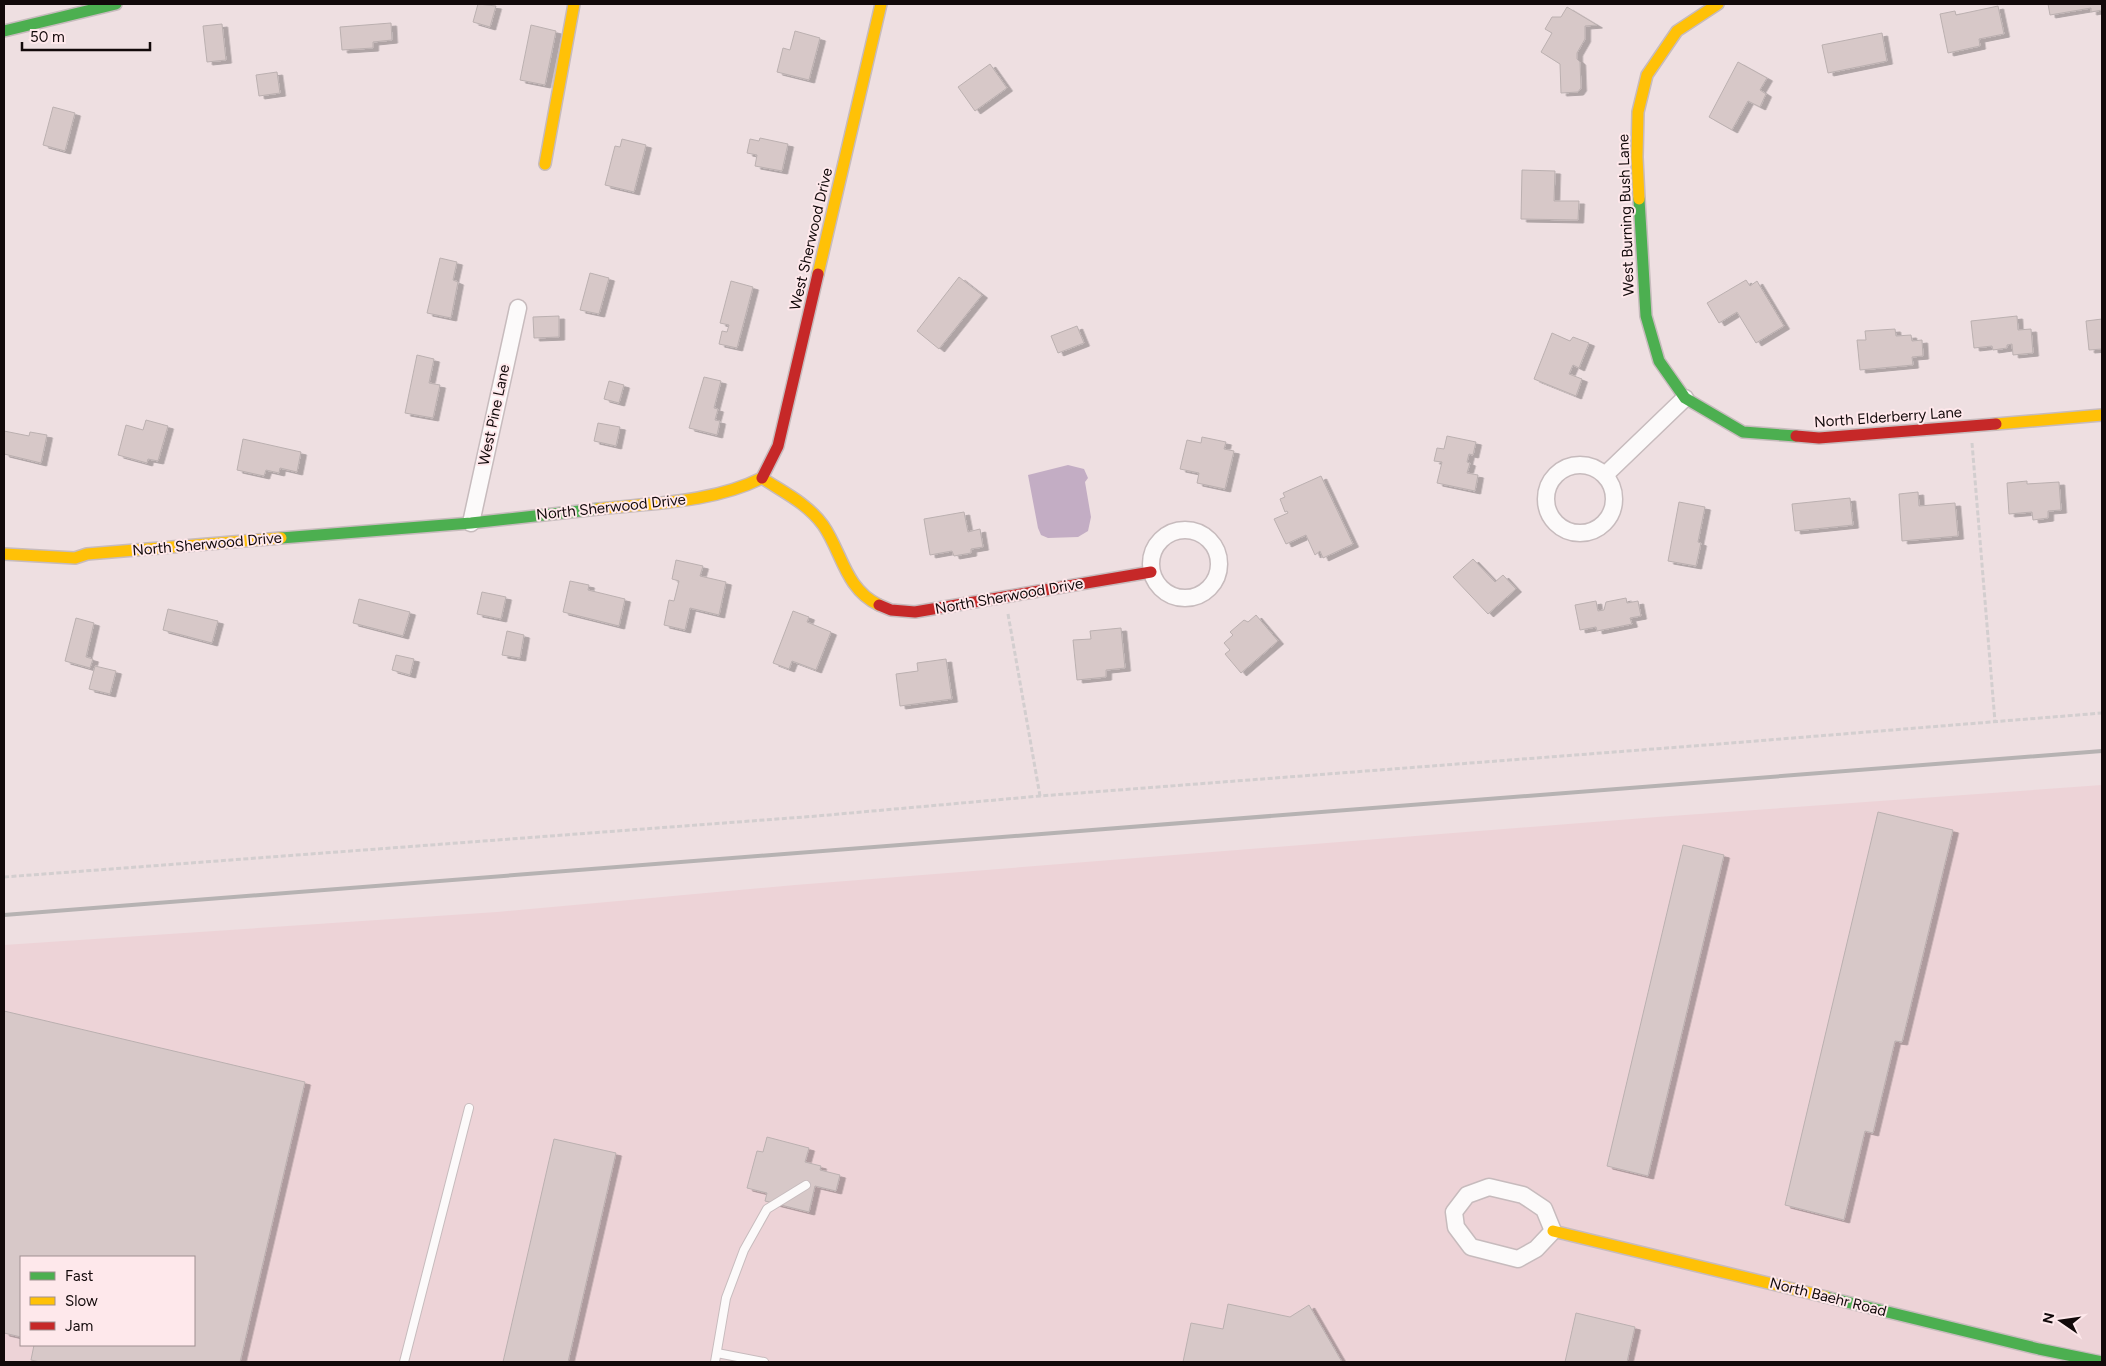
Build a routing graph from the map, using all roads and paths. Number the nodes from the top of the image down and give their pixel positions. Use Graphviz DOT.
graph roads {
  1 [pos="116,4"];
  2 [pos="574,4"];
  3 [pos="881,4"];
  4 [pos="1718,4"];
  5 [pos="4,32"];
  6 [pos="545,164"];
  7 [pos="518,308"];
  8 [pos="1685,398"];
  9 [pos="2102,416"];
  10 [pos="1971,426"];
  11 [pos="1605,475"];
  12 [pos="762,478"];
  13 [pos="471,523"];
  14 [pos="4,554"];
  15 [pos="1152,572"];
  16 [pos="1006,598"];
  17 [pos="2102,713"];
  18 [pos="1995,722"];
  19 [pos="1040,796"];
  20 [pos="4,877"];
  21 [pos="469,1108"];
  22 [pos="806,1185"];
  23 [pos="1553,1231"];
  24 [pos="717,1352"];
  25 [pos="2038,1356"];
  26 [pos="404,1362"];
  27 [pos="715,1362"];
  28 [pos="764,1362"];
  29 [pos="2102,1362"];
  1 -- 5 [label="street"];
  2 -- 6 [label="street"];
  3 -- 12 [label="street, West Sherwood Drive"];
  4 -- 8 [label="street, West Burning Bush Lane"];
  7 -- 13 [label="street, West Pine Lane"];
  8 -- 10 [label="street, North Elderberry Lane"];
  8 -- 11 [label="street"];
  9 -- 10 [label="street, North Elderberry Lane"];
  10 -- 18 [label="path"];
  11 -- 11 [label="street"];
  12 -- 13 [label="street, North Sherwood Drive"];
  12 -- 16 [label="street, North Sherwood Drive"];
  13 -- 14 [label="street, North Sherwood Drive"];
  15 -- 15 [label="street"];
  15 -- 16 [label="street, North Sherwood Drive"];
  16 -- 19 [label="path"];
  17 -- 18 [label="path"];
  18 -- 19 [label="path"];
  19 -- 20 [label="path"];
  21 -- 26 [label="lane"];
  22 -- 24 [label="lane"];
  23 -- 23 [label="street"];
  23 -- 25 [label="street, North Baehr Road"];
  24 -- 27 [label="lane"];
  24 -- 28 [label="lane"];
  25 -- 29 [label="street, North Baehr Road"];
}
